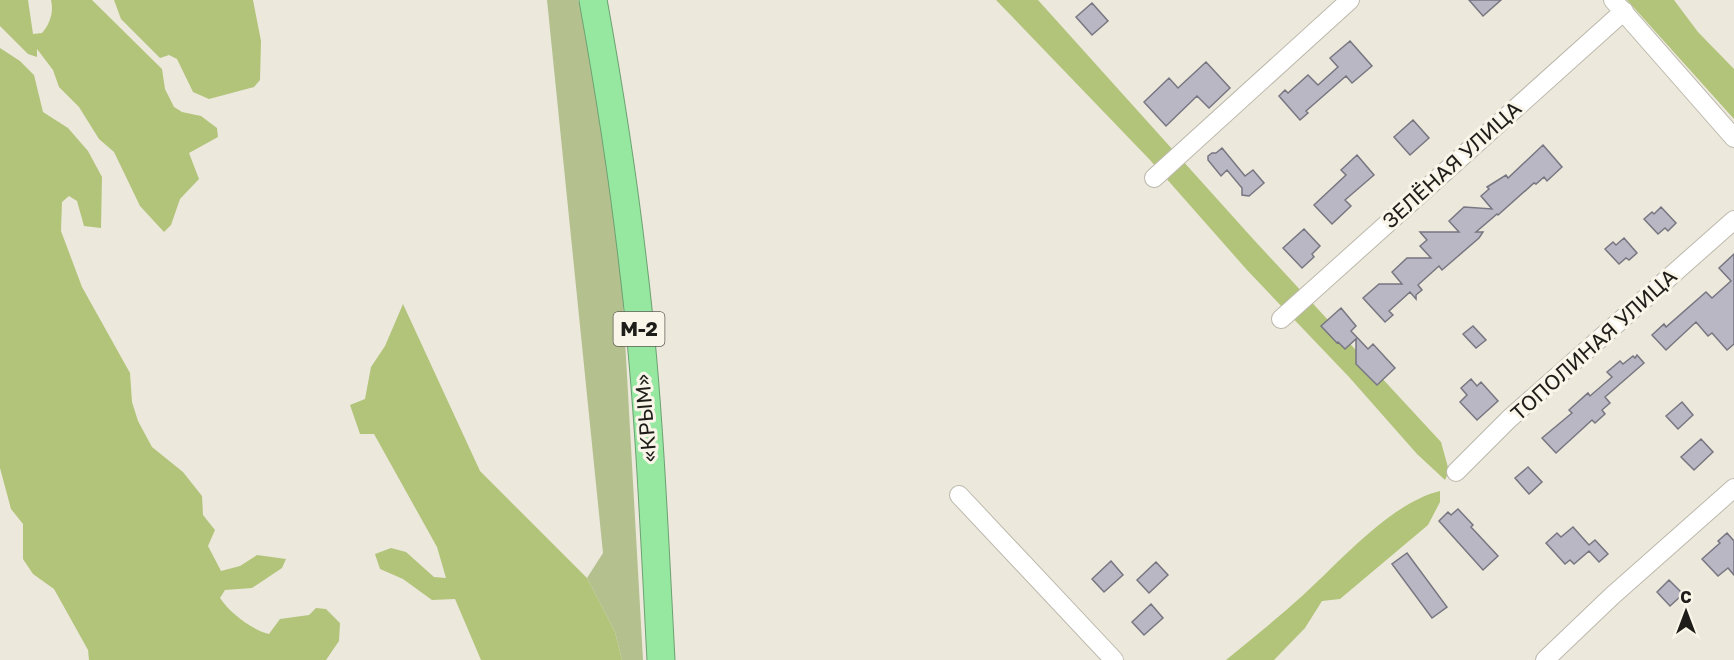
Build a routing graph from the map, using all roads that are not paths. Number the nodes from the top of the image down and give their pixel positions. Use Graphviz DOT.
graph roads {
  1 [pos="593,0"];
  2 [pos="603,0"];
  3 [pos="1350,0"];
  4 [pos="1618,5"];
  5 [pos="1734,138"];
  6 [pos="1154,178"];
  7 [pos="1734,220"];
  8 [pos="1281,319"];
  9 [pos="1456,472"];
  10 [pos="1734,488"];
  11 [pos="959,495"];
  12 [pos="661,660"];
  13 [pos="671,660"];
  14 [pos="1114,660"];
  15 [pos="1545,660"];
  1 -- 12 [label="highway, «КРЫМ» / М-2"];
  2 -- 13 [label="highway"];
  3 -- 6 [label="street"];
  4 -- 5 [label="street"];
  4 -- 8 [label="street, ЗЕЛЁНАЯ УЛИЦА"];
  7 -- 9 [label="street, ТОПОЛИНАЯ УЛИЦА"];
  10 -- 15 [label="street"];
  11 -- 14 [label="street"];
}
